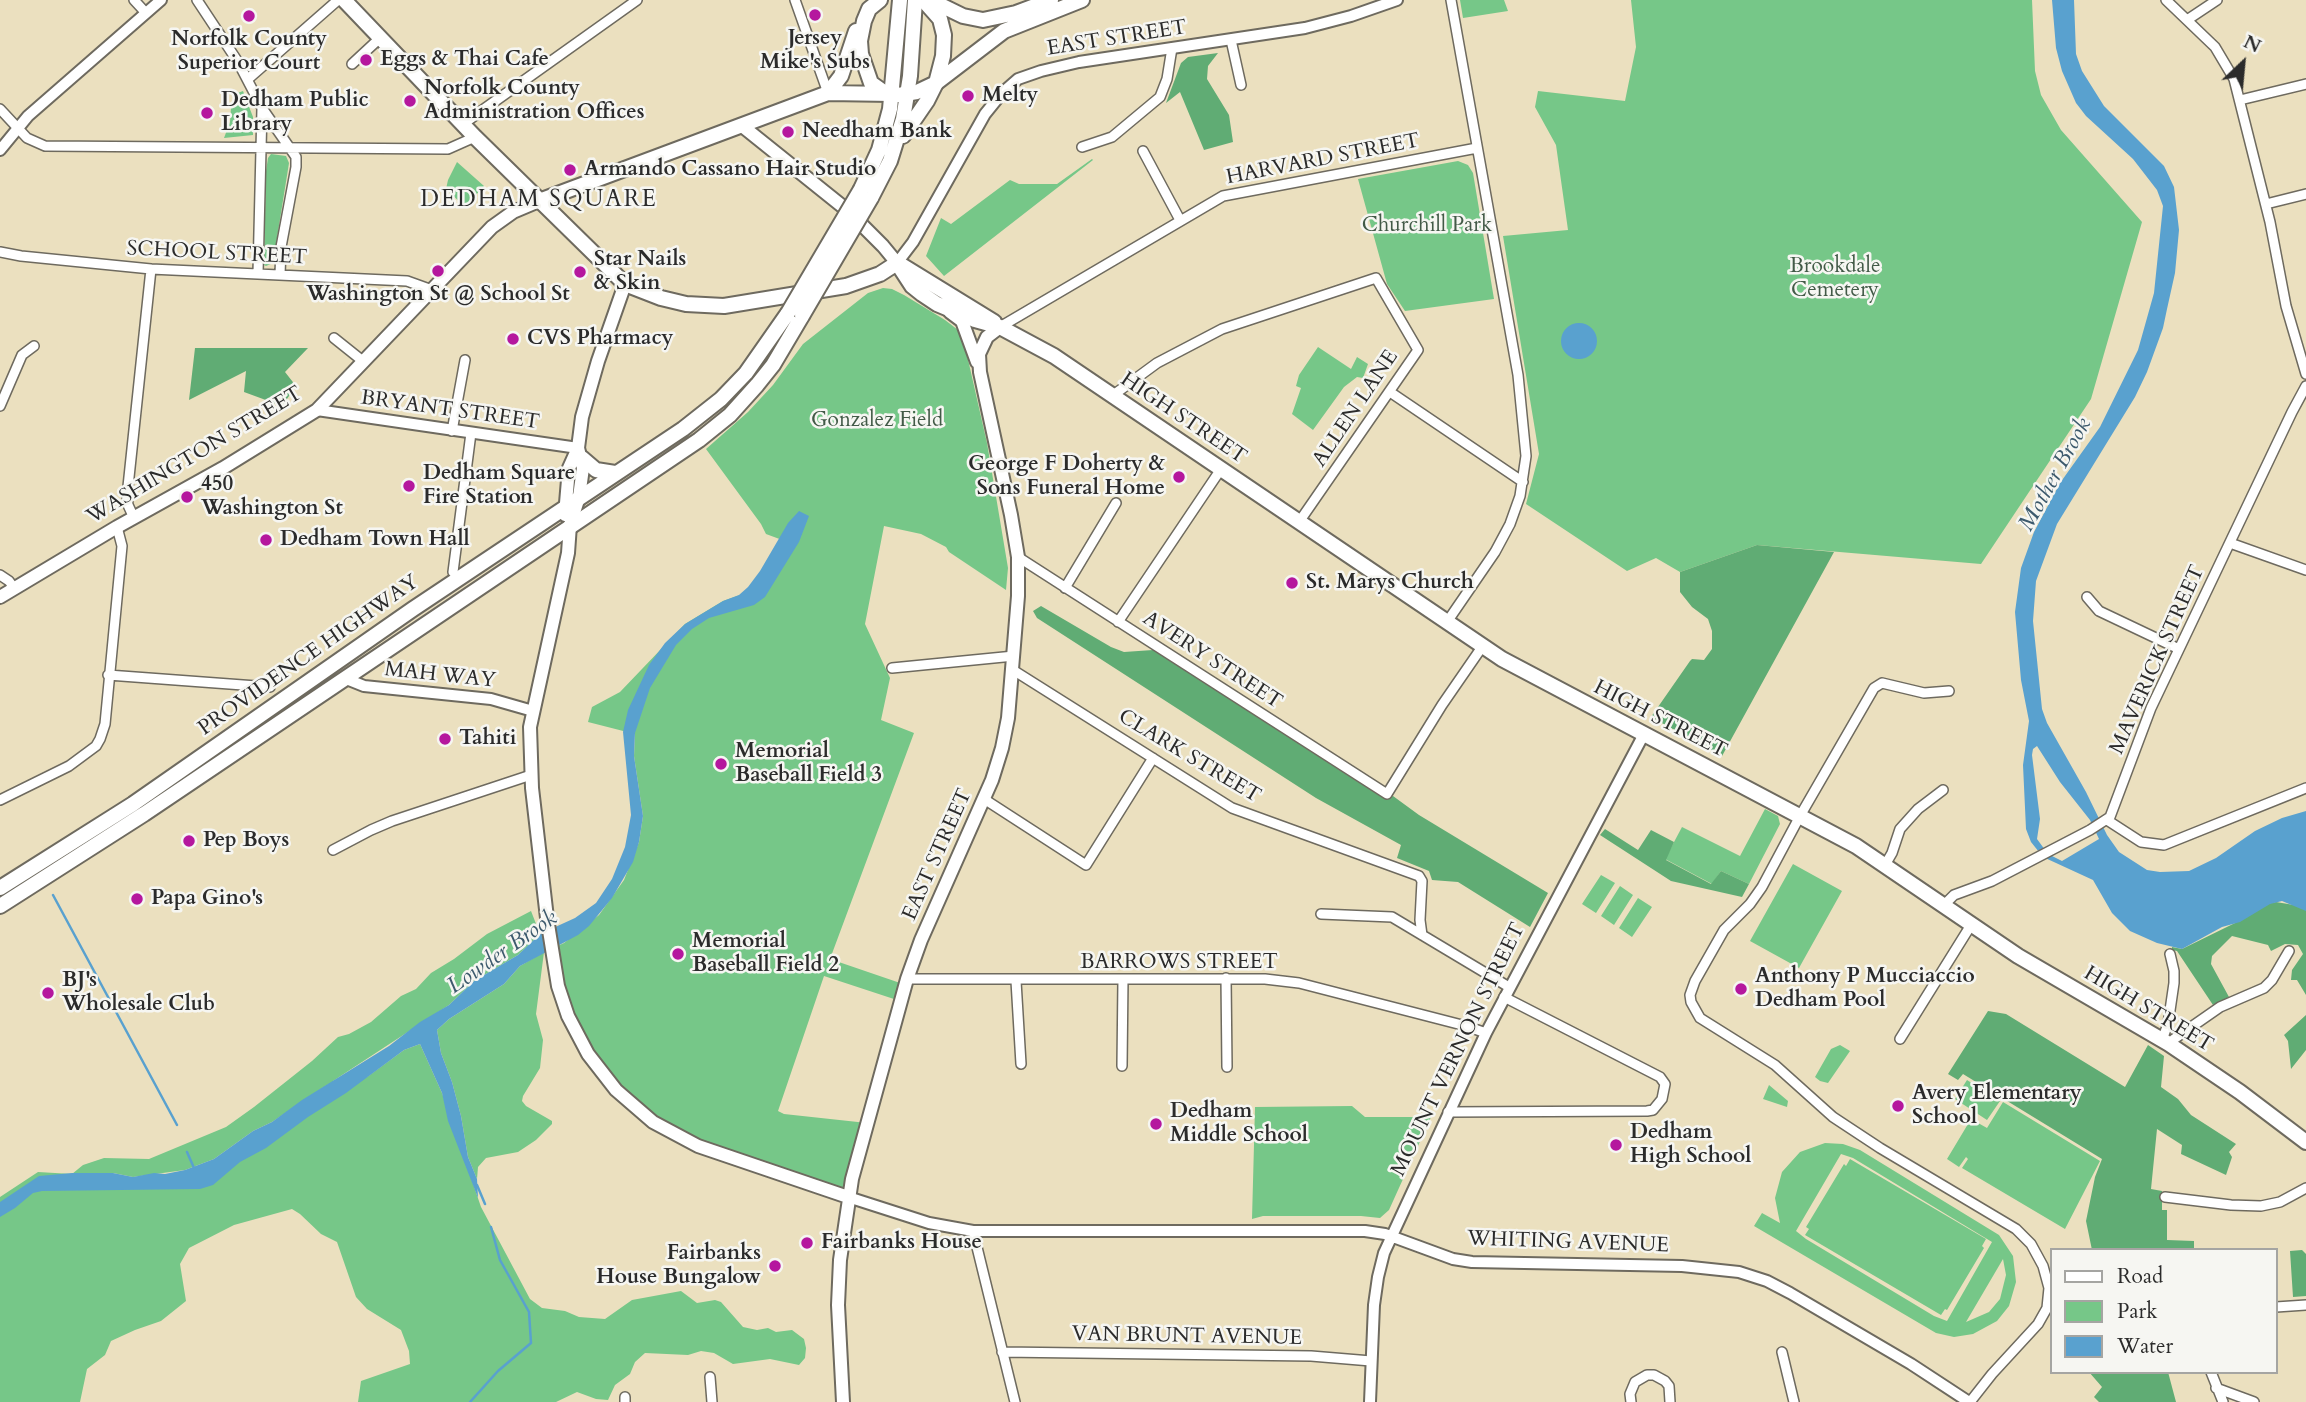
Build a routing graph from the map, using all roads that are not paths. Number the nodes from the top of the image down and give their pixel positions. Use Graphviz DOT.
graph roads {
  1 [pos="134,0"];
  2 [pos="161,0"];
  3 [pos="197,0"];
  4 [pos="637,0"];
  5 [pos="795,0"];
  6 [pos="900,0"];
  7 [pos="915,0"];
  8 [pos="923,0"];
  9 [pos="930,0"];
  10 [pos="1051,0"];
  11 [pos="1082,0"];
  12 [pos="1397,0"];
  13 [pos="1451,0"];
  14 [pos="2166,0"];
  15 [pos="2217,0"];
  16 [pos="347,2"];
  17 [pos="875,4"];
  18 [pos="146,13"];
  19 [pos="2188,20"];
  20 [pos="380,38"];
  21 [pos="1231,40"];
  22 [pos="1172,48"];
  23 [pos="352,64"];
  24 [pos="248,79"];
  25 [pos="936,82"];
  26 [pos="2306,84"];
  27 [pos="1241,85"];
  28 [pos="828,93"];
  29 [pos="892,94"];
  30 [pos="908,94"];
  31 [pos="2241,100"];
  32 [pos="262,108"];
  33 [pos="0,109"];
  34 [pos="463,124"];
  35 [pos="741,125"];
  36 [pos="17,128"];
  37 [pos="475,137"];
  38 [pos="896,145"];
  39 [pos="1082,147"];
  40 [pos="261,148"];
  41 [pos="1477,148"];
  42 [pos="292,149"];
  43 [pos="0,150"];
  44 [pos="1143,151"];
  45 [pos="866,194"];
  46 [pos="2306,194"];
  47 [pos="539,201"];
  48 [pos="2266,204"];
  49 [pos="1180,220"];
  50 [pos="0,252"];
  51 [pos="897,263"];
  52 [pos="151,269"];
  53 [pos="258,273"];
  54 [pos="280,275"];
  55 [pos="625,284"];
  56 [pos="432,289"];
  57 [pos="937,304"];
  58 [pos="795,315"];
  59 [pos="1000,327"];
  60 [pos="334,338"];
  61 [pos="34,346"];
  62 [pos="465,360"];
  63 [pos="364,362"];
  64 [pos="981,372"];
  65 [pos="2306,374"];
  66 [pos="2306,386"];
  67 [pos="1390,392"];
  68 [pos="1112,396"];
  69 [pos="0,406"];
  70 [pos="317,410"];
  71 [pos="452,431"];
  72 [pos="471,433"];
  73 [pos="580,453"];
  74 [pos="1221,469"];
  75 [pos="615,474"];
  76 [pos="1523,482"];
  77 [pos="579,497"];
  78 [pos="1116,503"];
  79 [pos="565,506"];
  80 [pos="134,518"];
  81 [pos="1299,522"];
  82 [pos="570,525"];
  83 [pos="117,527"];
  84 [pos="2230,543"];
  85 [pos="1018,557"];
  86 [pos="2306,570"];
  87 [pos="453,572"];
  88 [pos="0,575"];
  89 [pos="14,588"];
  90 [pos="1065,588"];
  91 [pos="0,597"];
  92 [pos="2087,597"];
  93 [pos="1118,622"];
  94 [pos="1447,622"];
  95 [pos="1482,647"];
  96 [pos="2179,649"];
  97 [pos="1014,656"];
  98 [pos="892,668"];
  99 [pos="1013,670"];
  100 [pos="108,675"];
  101 [pos="344,678"];
  102 [pos="271,687"];
  103 [pos="1949,691"];
  104 [pos="533,711"];
  105 [pos="1644,734"];
  106 [pos="1153,758"];
  107 [pos="531,775"];
  108 [pos="2306,788"];
  109 [pos="1943,790"];
  110 [pos="984,799"];
  111 [pos="0,800"];
  112 [pos="1800,816"];
  113 [pos="2106,821"];
  114 [pos="333,850"];
  115 [pos="1885,865"];
  116 [pos="0,888"];
  117 [pos="0,906"];
  118 [pos="1943,906"];
  119 [pos="1321,914"];
  120 [pos="1971,925"];
  121 [pos="1422,935"];
  122 [pos="2289,951"];
  123 [pos="2170,954"];
  124 [pos="1226,978"];
  125 [pos="907,979"];
  126 [pos="1123,979"];
  127 [pos="1016,981"];
  128 [pos="1507,992"];
  129 [pos="1486,1033"];
  130 [pos="1900,1039"];
  131 [pos="2166,1042"];
  132 [pos="1021,1064"];
  133 [pos="1122,1066"];
  134 [pos="1227,1067"];
  135 [pos="1448,1112"];
  136 [pos="2306,1142"];
  137 [pos="2306,1188"];
  138 [pos="848,1196"];
  139 [pos="2165,1197"];
  140 [pos="973,1231"];
  141 [pos="1391,1236"];
  142 [pos="2306,1306"];
  143 [pos="2278,1307"];
  144 [pos="1002,1352"];
  145 [pos="1782,1352"];
  146 [pos="1371,1361"];
  147 [pos="2212,1374"];
  148 [pos="710,1377"];
  149 [pos="2216,1388"];
  150 [pos="712,1402"];
  151 [pos="843,1402"];
  152 [pos="1015,1402"];
  153 [pos="1370,1402"];
  154 [pos="1632,1402"];
  155 [pos="1670,1402"];
  156 [pos="1794,1402"];
  157 [pos="1969,1402"];
  158 [pos="2223,1402"];
  159 [pos="2254,1402"];
  1 -- 18 [label="street"];
  2 -- 18 [label="street"];
  3 -- 24 [label="street"];
  4 -- 34 [label="street"];
  5 -- 28 [label="street"];
  6 -- 29 [label="main road, PROVIDENCE HIGHWAY"];
  7 -- 30 [label="main road, PROVIDENCE HIGHWAY"];
  8 -- 25 [label="main road"];
  9 -- 10 [label="main road"];
  11 -- 25 [label="main road"];
  12 -- 21 [label="street, EAST STREET"];
  13 -- 41 [label="street"];
  14 -- 19 [label="street"];
  15 -- 19 [label="street"];
  16 -- 20 [label="main road"];
  16 -- 24 [label="street"];
  17 -- 28 [label="main road"];
  17 -- 29 [label="main road"];
  18 -- 36 [label="street"];
  19 -- 31 [label="street"];
  20 -- 23 [label="street"];
  20 -- 34 [label="main road"];
  21 -- 22 [label="street, EAST STREET"];
  21 -- 27 [label="street"];
  22 -- 39 [label="street"];
  22 -- 51 [label="street, EAST STREET"];
  24 -- 32 [label="street"];
  25 -- 30 [label="main road"];
  25 -- 38 [label="main road"];
  26 -- 31 [label="street"];
  28 -- 29 [label="main road, WASHINGTON STREET"];
  28 -- 35 [label="main road, WASHINGTON STREET"];
  29 -- 30 [label="main road, WASHINGTON STREET"];
  29 -- 45 [label="main road, PROVIDENCE HIGHWAY"];
  30 -- 38 [label="main road, PROVIDENCE HIGHWAY"];
  31 -- 48 [label="street"];
  32 -- 40 [label="street"];
  32 -- 42 [label="street"];
  33 -- 36 [label="street"];
  34 -- 37 [label="main road"];
  35 -- 47 [label="main road, WASHINGTON STREET"];
  35 -- 51 [label="main road"];
  36 -- 40 [label="street"];
  36 -- 43 [label="street"];
  37 -- 42 [label="street"];
  37 -- 47 [label="main road"];
  38 -- 45 [label="main road, PROVIDENCE HIGHWAY"];
  40 -- 42 [label="street"];
  40 -- 53 [label="street"];
  41 -- 49 [label="street, HARVARD STREET"];
  41 -- 76 [label="street"];
  42 -- 54 [label="street"];
  44 -- 49 [label="street"];
  45 -- 58 [label="main road, PROVIDENCE HIGHWAY, bridge"];
  46 -- 48 [label="street"];
  47 -- 55 [label="main road"];
  47 -- 56 [label="main road, WASHINGTON STREET"];
  48 -- 65 [label="street"];
  49 -- 59 [label="street, HARVARD STREET"];
  50 -- 52 [label="street, SCHOOL STREET"];
  51 -- 55 [label="main road"];
  51 -- 57 [label="main road, HIGH STREET"];
  51 -- 59 [label="main road, HIGH STREET"];
  52 -- 53 [label="street, SCHOOL STREET"];
  52 -- 80 [label="street"];
  53 -- 54 [label="street, SCHOOL STREET"];
  54 -- 56 [label="street, SCHOOL STREET"];
  55 -- 73 [label="main road"];
  56 -- 63 [label="main road, WASHINGTON STREET"];
  57 -- 59 [label="main road, HIGH STREET"];
  57 -- 64 [label="main road"];
  58 -- 75 [label="main road, PROVIDENCE HIGHWAY"];
  58 -- 82 [label="main road, PROVIDENCE HIGHWAY"];
  59 -- 64 [label="main road, EAST STREET"];
  59 -- 68 [label="main road, HIGH STREET"];
  60 -- 63 [label="street"];
  61 -- 69 [label="street"];
  62 -- 71 [label="street"];
  63 -- 70 [label="main road, WASHINGTON STREET"];
  64 -- 85 [label="main road, EAST STREET"];
  66 -- 84 [label="street, MAVERICK STREET"];
  67 -- 68 [label="street, ALLEN LANE"];
  67 -- 76 [label="street"];
  67 -- 81 [label="street, ALLEN LANE"];
  68 -- 74 [label="main road, HIGH STREET"];
  70 -- 71 [label="street, BRYANT STREET"];
  70 -- 80 [label="main road, WASHINGTON STREET"];
  71 -- 72 [label="street, BRYANT STREET"];
  72 -- 73 [label="street, BRYANT STREET"];
  72 -- 87 [label="street"];
  73 -- 75 [label="main road"];
  73 -- 77 [label="main road"];
  73 -- 79 [label="main road"];
  74 -- 81 [label="main road, HIGH STREET"];
  74 -- 93 [label="street"];
  75 -- 77 [label="main road, PROVIDENCE HIGHWAY"];
  76 -- 94 [label="street"];
  77 -- 79 [label="main road, PROVIDENCE HIGHWAY"];
  77 -- 82 [label="main road"];
  78 -- 90 [label="street"];
  79 -- 82 [label="main road"];
  79 -- 116 [label="main road, PROVIDENCE HIGHWAY"];
  80 -- 83 [label="main road, WASHINGTON STREET"];
  81 -- 94 [label="main road, HIGH STREET"];
  82 -- 101 [label="main road, PROVIDENCE HIGHWAY"];
  82 -- 104 [label="main road"];
  83 -- 89 [label="main road, WASHINGTON STREET"];
  83 -- 100 [label="street"];
  84 -- 86 [label="street"];
  84 -- 96 [label="street, MAVERICK STREET"];
  85 -- 90 [label="street, AVERY STREET"];
  85 -- 97 [label="main road, EAST STREET"];
  88 -- 89 [label="street"];
  89 -- 91 [label="main road, WASHINGTON STREET"];
  90 -- 93 [label="street, AVERY STREET"];
  92 -- 96 [label="street"];
  93 -- 95 [label="street, AVERY STREET"];
  94 -- 95 [label="main road, HIGH STREET"];
  95 -- 105 [label="main road, HIGH STREET"];
  96 -- 113 [label="street, MAVERICK STREET"];
  97 -- 98 [label="street"];
  97 -- 99 [label="main road, EAST STREET"];
  99 -- 106 [label="street, CLARK STREET"];
  99 -- 110 [label="main road, EAST STREET"];
  100 -- 102 [label="street"];
  100 -- 111 [label="street"];
  101 -- 104 [label="street, MAH WAY"];
  101 -- 117 [label="main road, PROVIDENCE HIGHWAY"];
  103 -- 112 [label="street"];
  104 -- 107 [label="main road"];
  105 -- 112 [label="main road, HIGH STREET"];
  105 -- 128 [label="street, MOUNT VERNON STREET"];
  106 -- 110 [label="street"];
  106 -- 121 [label="street, CLARK STREET"];
  107 -- 114 [label="street"];
  107 -- 138 [label="main road"];
  108 -- 113 [label="street"];
  109 -- 115 [label="street"];
  110 -- 125 [label="main road, EAST STREET"];
  112 -- 115 [label="main road, HIGH STREET"];
  112 -- 157 [label="street"];
  113 -- 118 [label="street"];
  115 -- 118 [label="main road, HIGH STREET"];
  118 -- 120 [label="main road, HIGH STREET"];
  119 -- 121 [label="street"];
  120 -- 130 [label="street"];
  120 -- 131 [label="main road, HIGH STREET"];
  121 -- 128 [label="street"];
  122 -- 131 [label="street"];
  123 -- 131 [label="street"];
  124 -- 126 [label="street, BARROWS STREET"];
  124 -- 129 [label="street, BARROWS STREET"];
  124 -- 134 [label="street"];
  125 -- 127 [label="street, BARROWS STREET"];
  125 -- 138 [label="main road, EAST STREET"];
  126 -- 127 [label="street, BARROWS STREET"];
  126 -- 133 [label="street"];
  127 -- 132 [label="street"];
  128 -- 129 [label="street, MOUNT VERNON STREET"];
  128 -- 135 [label="street"];
  129 -- 135 [label="street, MOUNT VERNON STREET"];
  131 -- 136 [label="main road, HIGH STREET"];
  135 -- 141 [label="street, MOUNT VERNON STREET"];
  137 -- 139 [label="street"];
  138 -- 140 [label="street, WHITING AVENUE"];
  138 -- 151 [label="main road, EAST STREET"];
  140 -- 141 [label="street, WHITING AVENUE"];
  140 -- 144 [label="street"];
  141 -- 146 [label="street, MOUNT VERNON STREET"];
  141 -- 157 [label="street, WHITING AVENUE"];
  142 -- 143 [label="street"];
  144 -- 146 [label="street, VAN BRUNT AVENUE"];
  144 -- 152 [label="street"];
  145 -- 156 [label="street"];
  146 -- 153 [label="street, MOUNT VERNON STREET"];
  147 -- 149 [label="street"];
  148 -- 150 [label="street"];
  149 -- 158 [label="street"];
  149 -- 159 [label="street"];
  154 -- 155 [label="street"];
}
